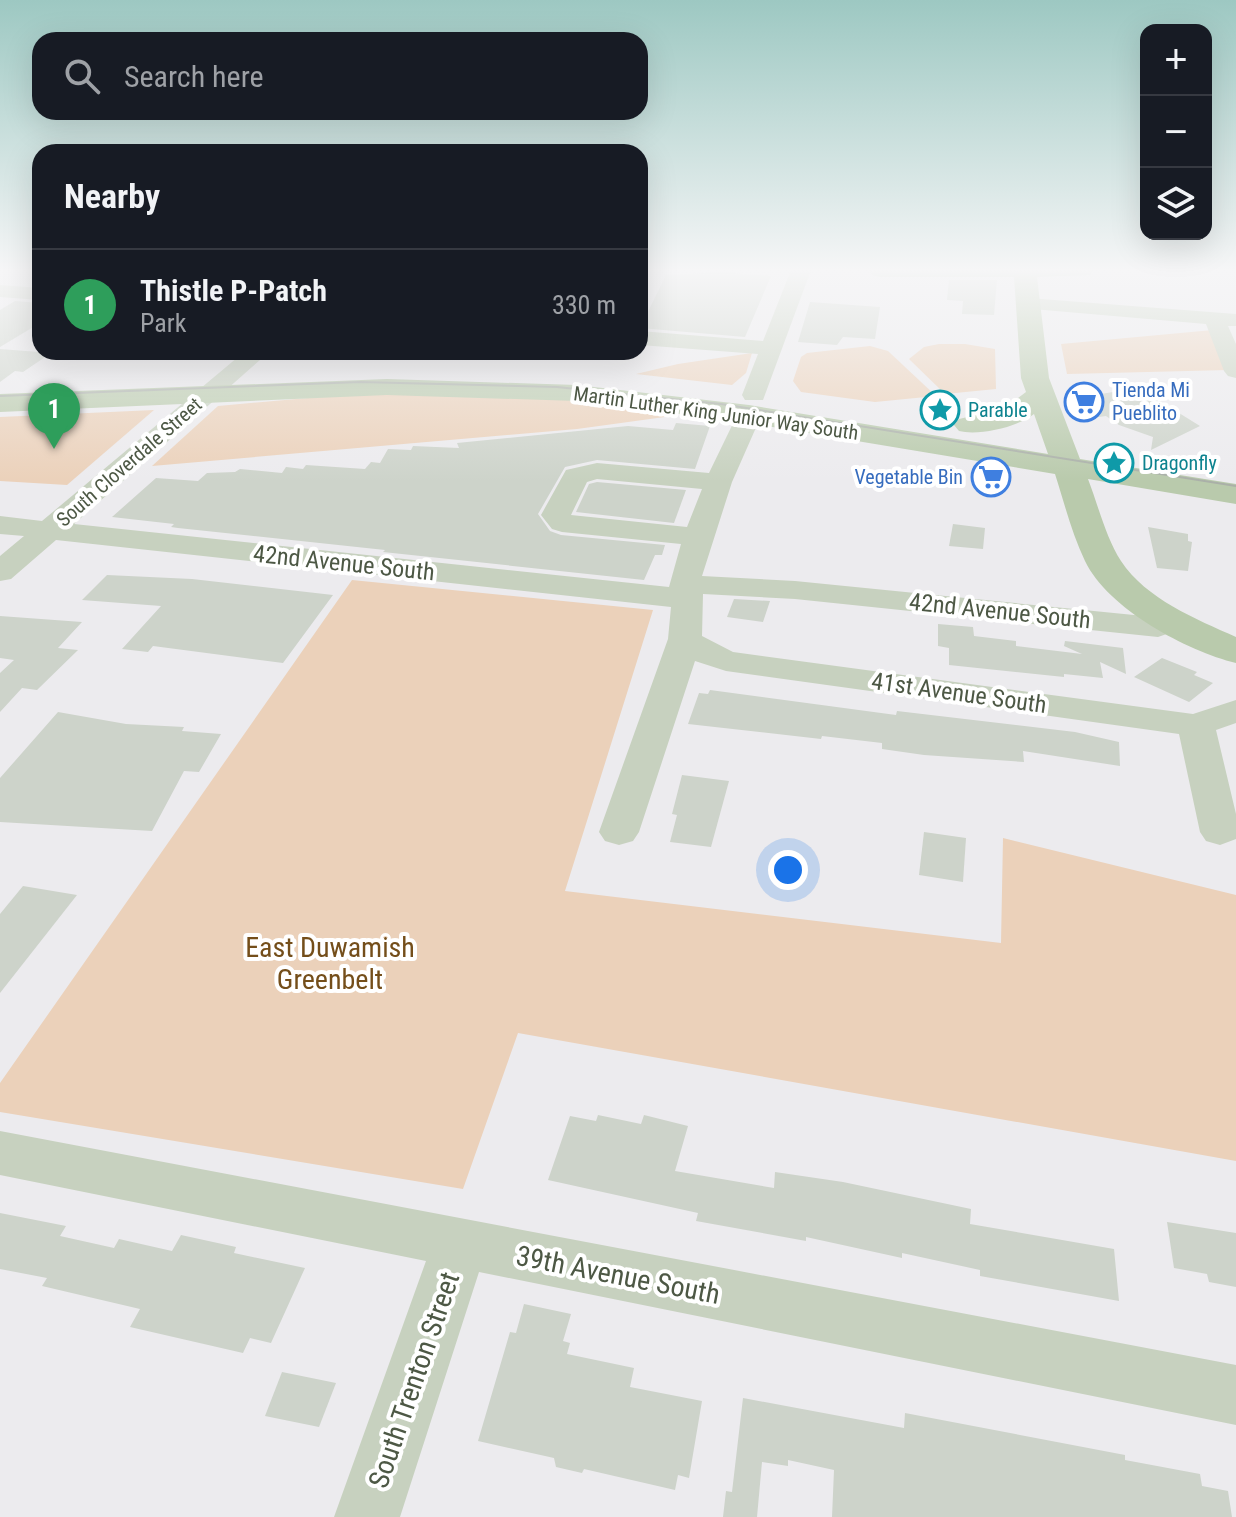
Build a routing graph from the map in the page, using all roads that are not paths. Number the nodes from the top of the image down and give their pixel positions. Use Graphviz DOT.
graph roads {
  1 [pos="677,341"];
  2 [pos="775,341"];
  3 [pos="1033,341"];
  4 [pos="1230,341"];
  5 [pos="772,348"];
  6 [pos="248,360"];
  7 [pos="1236,371"];
  8 [pos="231,374"];
  9 [pos="0,386"];
  10 [pos="208,395"];
  11 [pos="1040,395"];
  12 [pos="0,403"];
  13 [pos="752,405"];
  14 [pos="969,425"];
  15 [pos="1062,453"];
  16 [pos="1236,465"];
  17 [pos="718,482"];
  18 [pos="1236,494"];
  19 [pos="0,525"];
  20 [pos="49,530"];
  21 [pos="698,537"];
  22 [pos="0,572"];
  23 [pos="686,592"];
  24 [pos="1207,636"];
  25 [pos="685,639"];
  26 [pos="1236,711"];
  27 [pos="1196,725"];
  28 [pos="619,832"];
  29 [pos="1220,832"];
  30 [pos="0,1153"];
  31 [pos="460,1244"];
  32 [pos="1236,1395"];
  33 [pos="367,1517"];
  1 -- 5 [label="street"];
  2 -- 5 [label="street"];
  3 -- 11 [label="main road"];
  4 -- 7 [label="street"];
  5 -- 13 [label="street"];
  6 -- 8 [label="street, South Cloverdale Street"];
  8 -- 9 [label="main road, Martin Luther King Junior Way South"];
  8 -- 10 [label="street, South Cloverdale Street"];
  8 -- 13 [label="main road, Martin Luther King Junior Way South"];
  10 -- 12 [label="main road, Martin Luther King Junior Way South"];
  10 -- 13 [label="main road, Martin Luther King Junior Way South"];
  10 -- 20 [label="street, South Cloverdale Street"];
  11 -- 14 [label="main road"];
  11 -- 15 [label="main road"];
  13 -- 14 [label="main road, Martin Luther King Junior Way South"];
  13 -- 15 [label="main road, Martin Luther King Junior Way South"];
  13 -- 17 [label="street"];
  14 -- 15 [label="main road, Martin Luther King Junior Way South"];
  15 -- 16 [label="main road, Martin Luther King Junior Way South"];
  15 -- 18 [label="main road, Martin Luther King Junior Way South"];
  15 -- 24 [label="main road"];
  17 -- 21 [label="street"];
  17 -- 21 [label="street"];
  19 -- 20 [label="street, 42nd Avenue South"];
  20 -- 22 [label="street, South Cloverdale Street"];
  20 -- 23 [label="street, 42nd Avenue South"];
  21 -- 23 [label="street"];
  23 -- 24 [label="street, 42nd Avenue South"];
  23 -- 25 [label="street"];
  25 -- 27 [label="street, 41st Avenue South"];
  25 -- 28 [label="street"];
  26 -- 27 [label="street, 41st Avenue South"];
  27 -- 29 [label="street"];
  30 -- 31 [label="street, 39th Avenue South"];
  31 -- 32 [label="street, 39th Avenue South"];
  31 -- 33 [label="street, South Trenton Street"];
}
